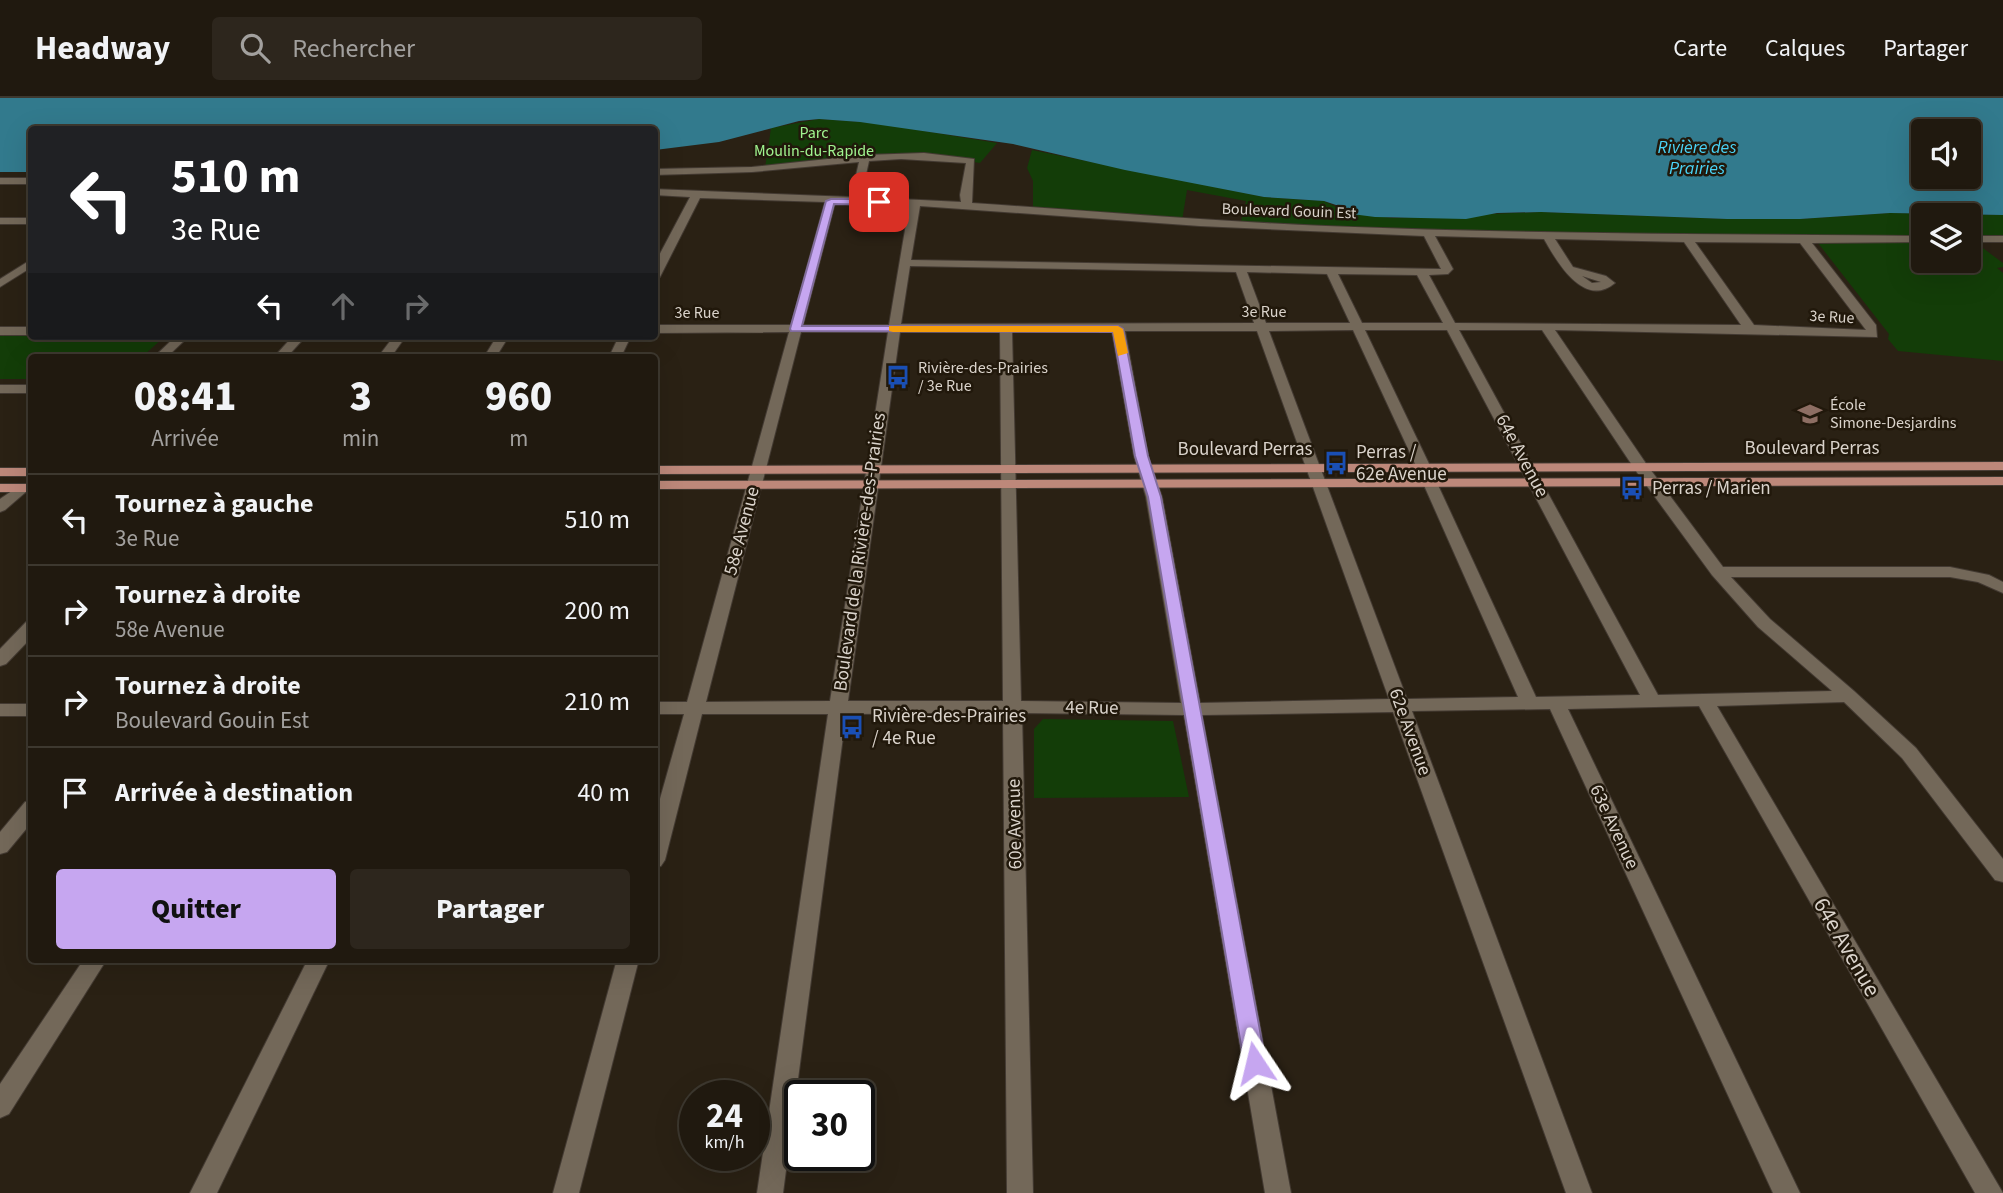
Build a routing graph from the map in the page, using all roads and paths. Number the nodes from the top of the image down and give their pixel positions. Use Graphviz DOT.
graph roads {
  1 [pos="865,158"];
  2 [pos="658,172"];
  3 [pos="0,181"];
  4 [pos="28,181"];
  5 [pos="658,192"];
  6 [pos="696,195"];
  7 [pos="831,201"];
  8 [pos="855,202"];
  9 [pos="915,203"];
  10 [pos="967,206"];
  11 [pos="0,221"];
  12 [pos="28,221"];
  13 [pos="1427,232"];
  14 [pos="1547,235"];
  15 [pos="1687,237"];
  16 [pos="1911,239"];
  17 [pos="1981,239"];
  18 [pos="2003,239"];
  19 [pos="1804,240"];
  20 [pos="905,263"];
  21 [pos="28,265"];
  22 [pos="658,269"];
  23 [pos="1571,270"];
  24 [pos="1241,271"];
  25 [pos="1421,272"];
  26 [pos="1332,273"];
  27 [pos="0,284"];
  28 [pos="1546,326"];
  29 [pos="1359,327"];
  30 [pos="1451,327"];
  31 [pos="894,328"];
  32 [pos="1261,328"];
  33 [pos="1750,328"];
  34 [pos="658,329"];
  35 [pos="795,329"];
  36 [pos="1006,329"];
  37 [pos="1118,329"];
  38 [pos="0,331"];
  39 [pos="28,331"];
  40 [pos="179,340"];
  41 [pos="296,340"];
  42 [pos="397,340"];
  43 [pos="163,354"];
  44 [pos="283,354"];
  45 [pos="386,354"];
  46 [pos="0,389"];
  47 [pos="28,389"];
  48 [pos="2003,466"];
  49 [pos="1528,468"];
  50 [pos="1641,468"];
  51 [pos="658,470"];
  52 [pos="0,472"];
  53 [pos="28,472"];
  54 [pos="1427,475"];
  55 [pos="1149,476"];
  56 [pos="1316,476"];
  57 [pos="757,477"];
  58 [pos="870,477"];
  59 [pos="1010,477"];
  60 [pos="2003,481"];
  61 [pos="1537,483"];
  62 [pos="1651,483"];
  63 [pos="658,485"];
  64 [pos="0,488"];
  65 [pos="27,488"];
  66 [pos="0,507"];
  67 [pos="1718,572"];
  68 [pos="2003,588"];
  69 [pos="28,630"];
  70 [pos="0,660"];
  71 [pos="1848,695"];
  72 [pos="1652,701"];
  73 [pos="1705,701"];
  74 [pos="1530,703"];
  75 [pos="1556,703"];
  76 [pos="1400,706"];
  77 [pos="1013,707"];
  78 [pos="658,708"];
  79 [pos="695,708"];
  80 [pos="837,708"];
  81 [pos="1193,709"];
  82 [pos="0,710"];
  83 [pos="28,710"];
  84 [pos="28,812"];
  85 [pos="658,845"];
  86 [pos="0,846"];
  87 [pos="2003,874"];
  88 [pos="93,963"];
  89 [pos="317,963"];
  90 [pos="627,963"];
  91 [pos="0,1107"];
  92 [pos="204,1193"];
  93 [pos="566,1193"];
  94 [pos="770,1193"];
  95 [pos="1020,1193"];
  96 [pos="1278,1193"];
  97 [pos="1579,1193"];
  98 [pos="1787,1193"];
  99 [pos="1990,1193"];
  1 -- 2 [label="street"];
  1 -- 8 [label="street"];
  1 -- 10 [label="street"];
  3 -- 4 [label="street"];
  5 -- 6 [label="street, Boulevard Gouin Est"];
  6 -- 7 [label="street, Boulevard Gouin Est"];
  6 -- 22 [label="street"];
  7 -- 8 [label="street, Boulevard Gouin Est"];
  7 -- 35 [label="street, 58e Avenue"];
  8 -- 9 [label="street, Boulevard Gouin Est"];
  9 -- 10 [label="street, Boulevard Gouin Est"];
  9 -- 20 [label="street, Boulevard de la Rivière-des-Prairies"];
  10 -- 13 [label="street, Boulevard Gouin Est"];
  11 -- 12 [label="street"];
  13 -- 14 [label="street, Boulevard Gouin Est"];
  13 -- 25 [label="street"];
  14 -- 15 [label="street, Boulevard Gouin Est"];
  14 -- 23 [label="street"];
  15 -- 19 [label="street, Boulevard Gouin Est"];
  15 -- 33 [label="street"];
  16 -- 19 [label="street, Boulevard Gouin Est"];
  17 -- 18 [label="street"];
  19 -- 33 [label="street, 3e Rue"];
  20 -- 24 [label="street"];
  20 -- 31 [label="street, Boulevard de la Rivière-des-Prairies"];
  21 -- 27 [label="street"];
  24 -- 26 [label="street"];
  24 -- 32 [label="street, 62e Avenue"];
  25 -- 26 [label="street"];
  25 -- 30 [label="street, 64e Avenue"];
  26 -- 29 [label="street"];
  28 -- 30 [label="street, 3e Rue"];
  28 -- 33 [label="street, 3e Rue"];
  28 -- 50 [label="street"];
  29 -- 30 [label="street, 3e Rue"];
  29 -- 32 [label="street, 3e Rue"];
  29 -- 54 [label="street"];
  30 -- 49 [label="street, 64e Avenue"];
  31 -- 35 [label="street, 3e Rue"];
  31 -- 36 [label="street, 3e Rue"];
  31 -- 58 [label="street, Boulevard de la Rivière-des-Prairies"];
  32 -- 37 [label="street, 3e Rue"];
  32 -- 56 [label="street, 62e Avenue"];
  34 -- 35 [label="street, 3e Rue"];
  35 -- 57 [label="street, 58e Avenue"];
  36 -- 37 [label="street, 3e Rue"];
  36 -- 59 [label="street, 60e Avenue"];
  37 -- 55 [label="street"];
  38 -- 39 [label="street"];
  40 -- 43 [label="street"];
  41 -- 44 [label="street"];
  42 -- 45 [label="street"];
  46 -- 47 [label="street"];
  48 -- 50 [label="main road, Boulevard Perras"];
  49 -- 50 [label="main road, Boulevard Perras"];
  49 -- 54 [label="main road, Boulevard Perras"];
  49 -- 61 [label="street, 64e Avenue"];
  50 -- 62 [label="street"];
  51 -- 57 [label="main road, Boulevard Perras"];
  52 -- 53 [label="main road"];
  54 -- 56 [label="main road, Boulevard Perras"];
  54 -- 61 [label="main road, Boulevard Perras"];
  54 -- 74 [label="street"];
  55 -- 56 [label="main road, Boulevard Perras"];
  55 -- 59 [label="main road, Boulevard Perras"];
  55 -- 81 [label="street"];
  56 -- 76 [label="street, 62e Avenue"];
  57 -- 58 [label="main road, Boulevard Perras"];
  57 -- 63 [label="main road, Boulevard Perras"];
  57 -- 79 [label="street, 58e Avenue"];
  58 -- 59 [label="main road, Boulevard Perras"];
  58 -- 80 [label="street, Boulevard de la Rivière-des-Prairies"];
  59 -- 77 [label="street, 60e Avenue"];
  60 -- 62 [label="main road, Boulevard Perras"];
  61 -- 62 [label="main road, Boulevard Perras"];
  61 -- 72 [label="street, 64e Avenue"];
  62 -- 67 [label="street"];
  64 -- 65 [label="main road"];
  65 -- 66 [label="street"];
  67 -- 68 [label="street"];
  67 -- 71 [label="street"];
  69 -- 70 [label="street"];
  71 -- 73 [label="street"];
  71 -- 87 [label="street"];
  72 -- 73 [label="street"];
  72 -- 75 [label="street"];
  73 -- 99 [label="street, 64e Avenue"];
  74 -- 75 [label="street"];
  74 -- 76 [label="street, 4e Rue"];
  75 -- 98 [label="street, 63e Avenue"];
  76 -- 81 [label="street, 4e Rue"];
  76 -- 97 [label="street, 62e Avenue"];
  77 -- 80 [label="street, 4e Rue"];
  77 -- 81 [label="street, 4e Rue"];
  77 -- 95 [label="street, 60e Avenue"];
  78 -- 79 [label="street, 4e Rue"];
  79 -- 80 [label="street, 4e Rue"];
  79 -- 85 [label="street, 58e Avenue"];
  80 -- 94 [label="street, Boulevard de la Rivière-des-Prairies"];
  81 -- 96 [label="street"];
  82 -- 83 [label="street"];
  84 -- 86 [label="street"];
  88 -- 91 [label="street"];
  89 -- 92 [label="street"];
  90 -- 93 [label="street"];
}
